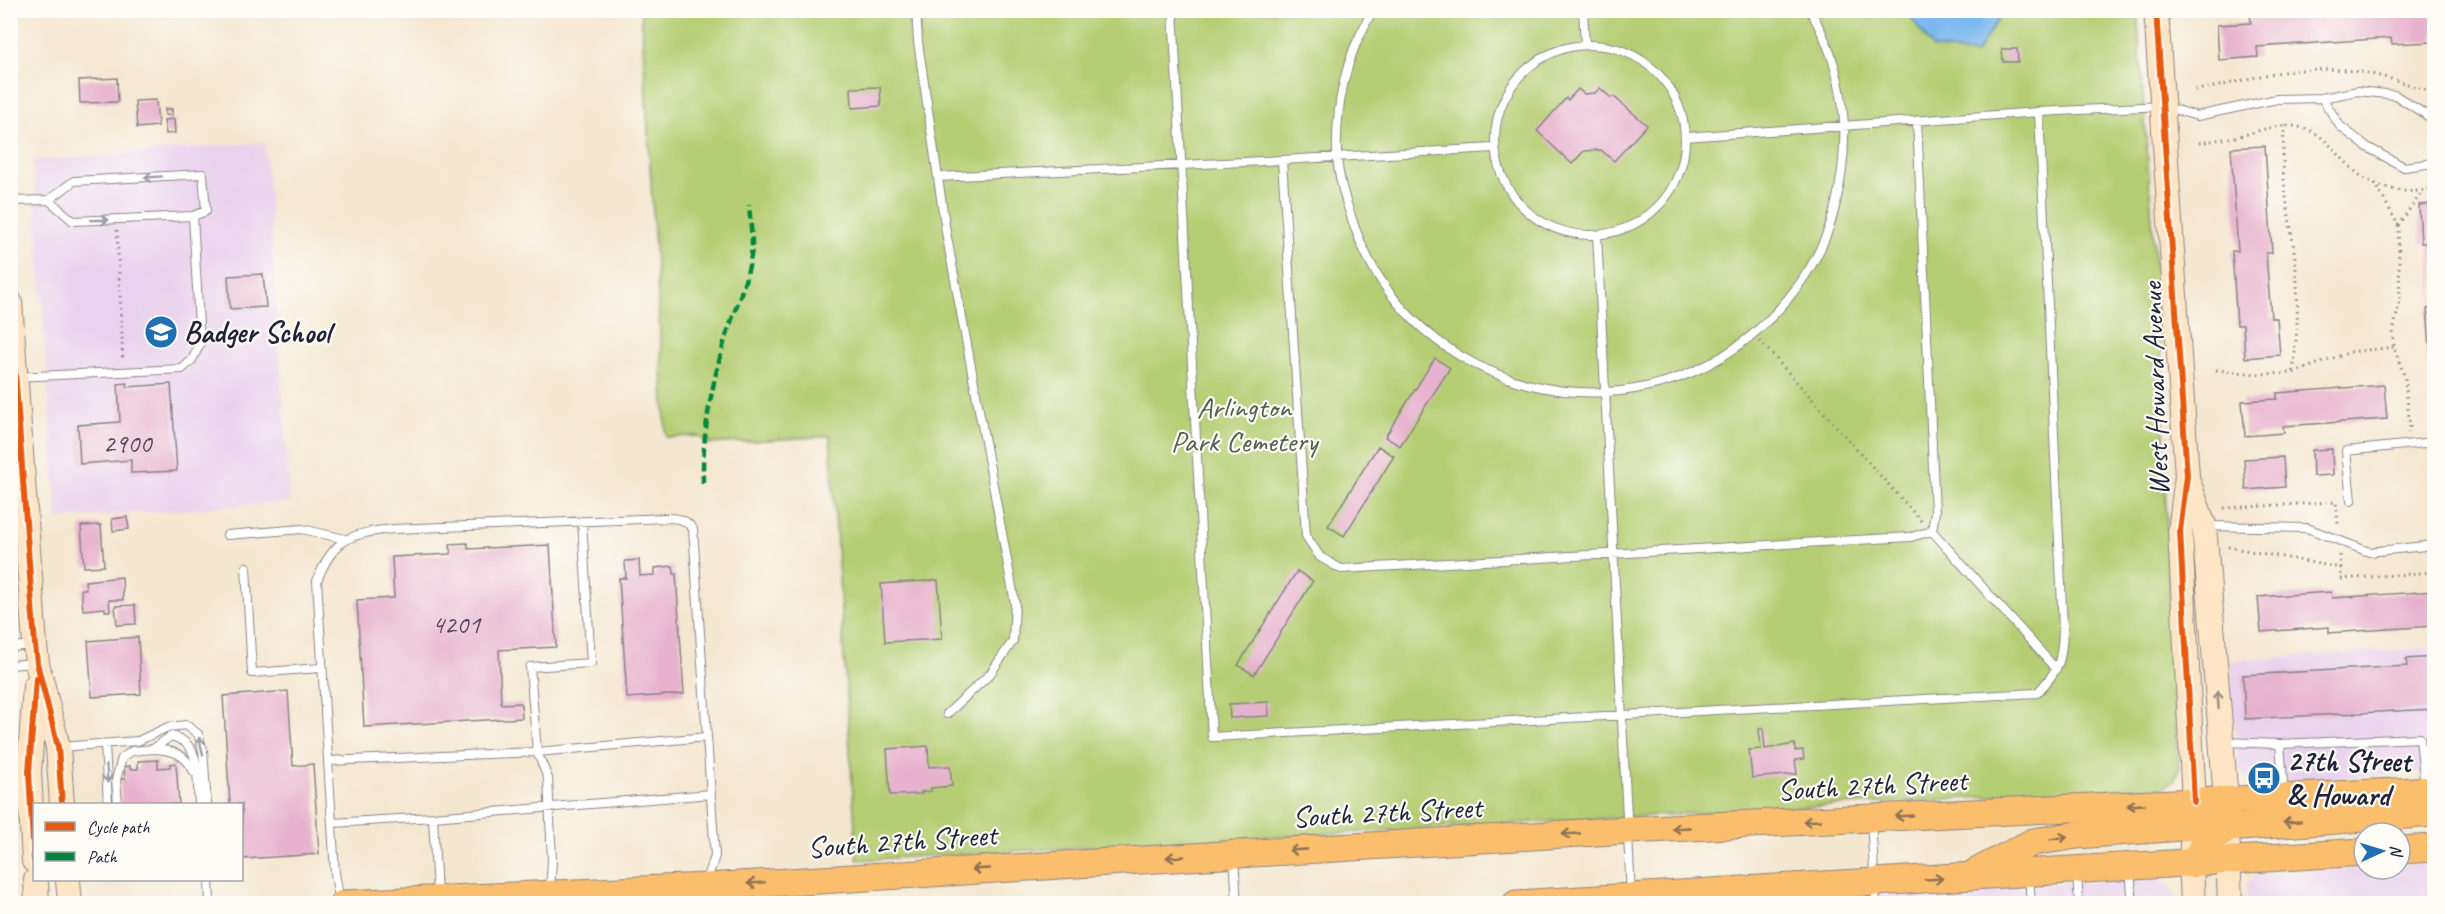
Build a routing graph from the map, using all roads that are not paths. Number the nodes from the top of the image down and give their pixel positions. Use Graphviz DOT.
graph roads {
  1 [pos="916,10"];
  2 [pos="1173,10"];
  3 [pos="1372,10"];
  4 [pos="1583,10"];
  5 [pos="1810,10"];
  6 [pos="2156,10"];
  7 [pos="1585,44"];
  8 [pos="2322,98"];
  9 [pos="2163,106"];
  10 [pos="2039,112"];
  11 [pos="1917,120"];
  12 [pos="2434,120"];
  13 [pos="1845,126"];
  14 [pos="1685,136"];
  15 [pos="1494,148"];
  16 [pos="1337,156"];
  17 [pos="1282,160"];
  18 [pos="2434,163"];
  19 [pos="1181,165"];
  20 [pos="938,177"];
  21 [pos="49,200"];
  22 [pos="10,201"];
  23 [pos="193,216"];
  24 [pos="1597,236"];
  25 [pos="10,302"];
  26 [pos="16,376"];
  27 [pos="1605,393"];
  28 [pos="2434,442"];
  29 [pos="2187,476"];
  30 [pos="2352,501"];
  31 [pos="582,521"];
  32 [pos="2204,525"];
  33 [pos="1932,531"];
  34 [pos="227,534"];
  35 [pos="345,539"];
  36 [pos="2434,545"];
  37 [pos="1613,554"];
  38 [pos="246,567"];
  39 [pos="10,647"];
  40 [pos="36,654"];
  41 [pos="10,665"];
  42 [pos="321,668"];
  43 [pos="2056,669"];
  44 [pos="947,714"];
  45 [pos="1623,715"];
  46 [pos="707,737"];
  47 [pos="2221,742"];
  48 [pos="105,744"];
  49 [pos="2280,744"];
  50 [pos="58,747"];
  51 [pos="153,749"];
  52 [pos="537,752"];
  53 [pos="327,761"];
  54 [pos="197,778"];
  55 [pos="711,794"];
  56 [pos="2285,797"];
  57 [pos="2432,798"];
  58 [pos="2226,800"];
  59 [pos="62,803"];
  60 [pos="108,803"];
  61 [pos="118,803"];
  62 [pos="199,803"];
  63 [pos="207,803"];
  64 [pos="549,806"];
  65 [pos="2194,814"];
  66 [pos="433,818"];
  67 [pos="1871,818"];
  68 [pos="332,823"];
  69 [pos="2227,828"];
  70 [pos="1629,830"];
  71 [pos="33,843"];
  72 [pos="2434,848"];
  73 [pos="2412,849"];
  74 [pos="2352,853"];
  75 [pos="1234,854"];
  76 [pos="2028,859"];
  77 [pos="2228,861"];
  78 [pos="2191,864"];
  79 [pos="2130,867"];
  80 [pos="2076,870"];
  81 [pos="36,881"];
  82 [pos="68,881"];
  83 [pos="208,881"];
  84 [pos="705,887"];
  85 [pos="1876,893"];
  86 [pos="550,895"];
  87 [pos="1709,898"];
  88 [pos="437,899"];
  89 [pos="1632,900"];
  90 [pos="37,903"];
  91 [pos="70,903"];
  92 [pos="210,903"];
  93 [pos="341,903"];
  94 [pos="516,903"];
  95 [pos="1237,903"];
  96 [pos="1516,903"];
  97 [pos="2031,903"];
  98 [pos="2079,903"];
  99 [pos="2133,903"];
  100 [pos="2193,903"];
  101 [pos="2230,903"];
  1 -- 20 [label="lane"];
  2 -- 19 [label="lane"];
  3 -- 16 [label="lane"];
  4 -- 7 [label="lane"];
  5 -- 13 [label="lane"];
  6 -- 9 [label="street, West Howard Avenue"];
  7 -- 14 [label="lane"];
  7 -- 15 [label="lane"];
  8 -- 9 [label="lane"];
  8 -- 12 [label="lane"];
  8 -- 18 [label="lane"];
  9 -- 10 [label="lane"];
  9 -- 29 [label="street, West Howard Avenue"];
  10 -- 11 [label="lane"];
  10 -- 43 [label="lane"];
  11 -- 13 [label="lane"];
  11 -- 33 [label="lane"];
  13 -- 14 [label="lane"];
  13 -- 27 [label="lane"];
  14 -- 24 [label="lane"];
  15 -- 16 [label="lane"];
  15 -- 24 [label="lane"];
  16 -- 17 [label="lane"];
  16 -- 27 [label="lane"];
  17 -- 19 [label="lane"];
  17 -- 37 [label="lane"];
  19 -- 20 [label="lane"];
  19 -- 45 [label="lane"];
  20 -- 44 [label="lane"];
  21 -- 22 [label="lane"];
  21 -- 23 [label="lane, one-way"];
  23 -- 21 [label="lane, one-way"];
  23 -- 26 [label="lane"];
  24 -- 27 [label="lane"];
  25 -- 26 [label="street"];
  26 -- 40 [label="street"];
  27 -- 37 [label="lane"];
  28 -- 30 [label="lane"];
  29 -- 32 [label="street, West Howard Avenue"];
  29 -- 65 [label="street, West Howard Avenue"];
  31 -- 35 [label="lane"];
  31 -- 46 [label="lane"];
  31 -- 52 [label="lane"];
  32 -- 36 [label="lane"];
  47 -- 32 [label="street, West Howard Avenue, one-way"];
  33 -- 37 [label="lane"];
  33 -- 43 [label="lane"];
  34 -- 35 [label="lane"];
  35 -- 42 [label="lane"];
  37 -- 45 [label="lane"];
  38 -- 42 [label="lane"];
  39 -- 40 [label="lane"];
  40 -- 41 [label="lane"];
  40 -- 50 [label="street"];
  40 -- 71 [label="street"];
  42 -- 53 [label="lane"];
  43 -- 45 [label="lane"];
  45 -- 70 [label="lane"];
  46 -- 52 [label="lane"];
  46 -- 55 [label="lane"];
  47 -- 49 [label="lane"];
  47 -- 58 [label="street, West Howard Avenue"];
  48 -- 50 [label="lane"];
  48 -- 60 [label="lane, one-way"];
  63 -- 48 [label="lane, one-way"];
  49 -- 56 [label="lane"];
  49 -- 57 [label="lane"];
  50 -- 59 [label="street"];
  51 -- 54 [label="lane"];
  51 -- 54 [label="lane"];
  51 -- 61 [label="lane"];
  52 -- 53 [label="lane"];
  52 -- 64 [label="lane"];
  53 -- 68 [label="lane"];
  54 -- 62 [label="lane"];
  55 -- 64 [label="lane"];
  55 -- 84 [label="lane"];
  56 -- 57 [label="main road, South 27th Street"];
  56 -- 58 [label="main road, South 27th Street"];
  57 -- 69 [label="main road, one-way"];
  58 -- 65 [label="main road, South 27th Street"];
  58 -- 69 [label="street, West Howard Avenue"];
  64 -- 66 [label="lane"];
  64 -- 86 [label="lane"];
  65 -- 67 [label="main road, South 27th Street, one-way"];
  76 -- 65 [label="main road, one-way"];
  65 -- 78 [label="street, West Howard Avenue"];
  66 -- 68 [label="lane"];
  66 -- 88 [label="lane"];
  67 -- 70 [label="main road, South 27th Street, one-way"];
  67 -- 85 [label="lane"];
  68 -- 93 [label="lane"];
  69 -- 77 [label="street, West Howard Avenue"];
  69 -- 78 [label="main road"];
  70 -- 75 [label="main road, South 27th Street, one-way"];
  70 -- 89 [label="lane"];
  72 -- 73 [label="main road"];
  74 -- 77 [label="main road"];
  75 -- 84 [label="main road, South 27th Street, one-way"];
  75 -- 95 [label="lane"];
  76 -- 80 [label="main road"];
  85 -- 76 [label="main road, one-way"];
  76 -- 97 [label="lane"];
  77 -- 78 [label="main road"];
  77 -- 101 [label="street, West Howard Avenue"];
  78 -- 79 [label="main road"];
  78 -- 100 [label="street, West Howard Avenue"];
  79 -- 80 [label="main road"];
  79 -- 99 [label="lane"];
  80 -- 98 [label="lane"];
  81 -- 90 [label="street"];
  82 -- 91 [label="street"];
  83 -- 92 [label="lane"];
  84 -- 86 [label="main road, South 27th Street"];
  85 -- 87 [label="main road"];
  86 -- 88 [label="main road"];
  86 -- 94 [label="main road"];
  87 -- 89 [label="main road"];
  88 -- 93 [label="main road"];
  89 -- 96 [label="main road"];
}
